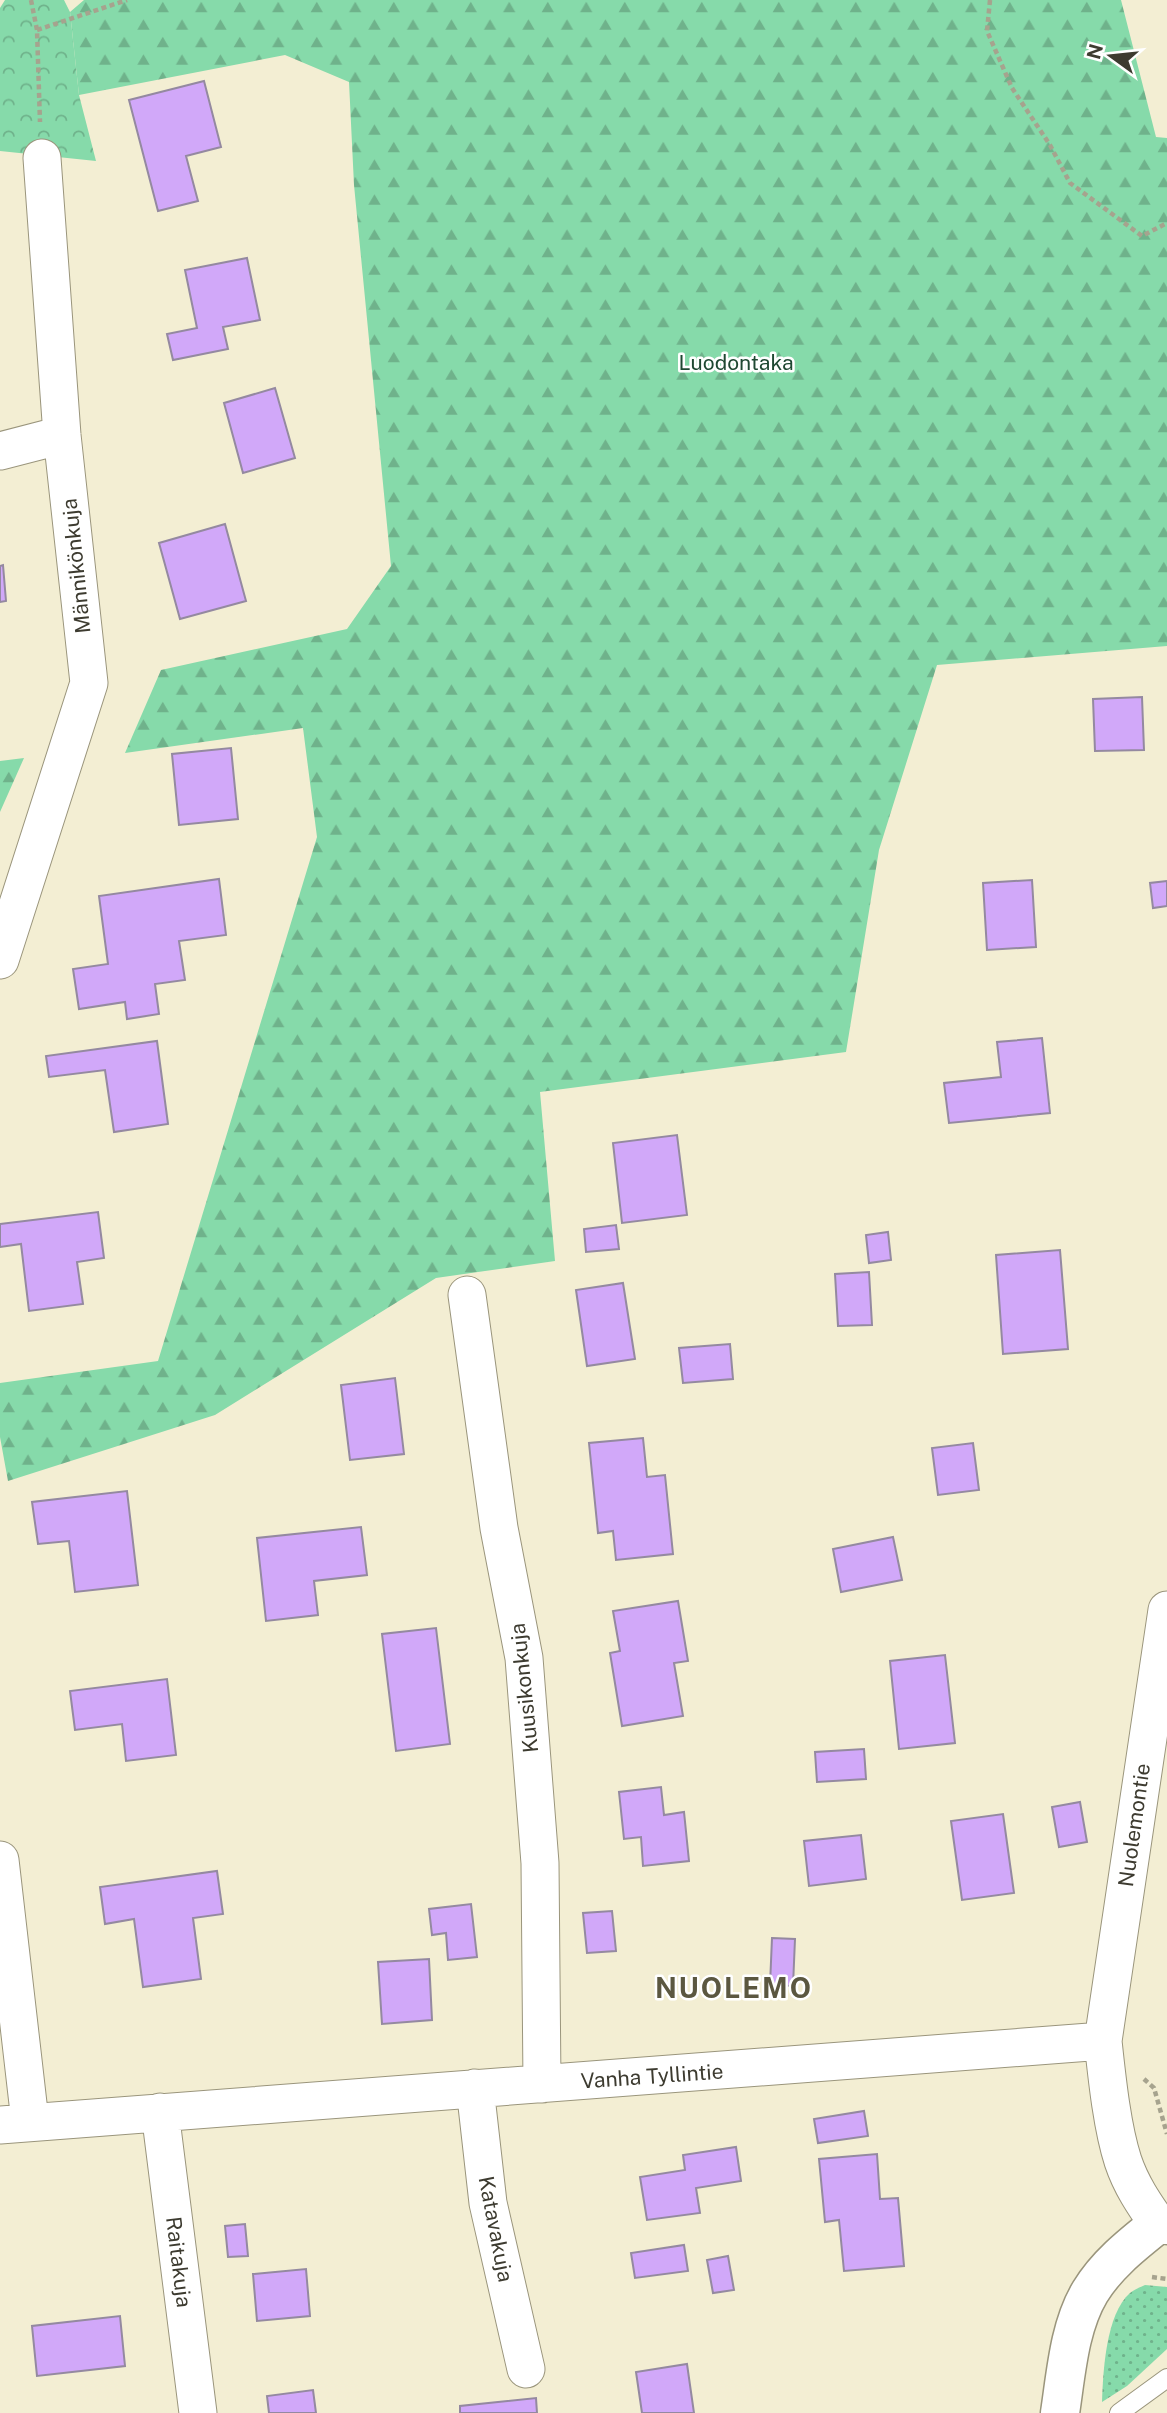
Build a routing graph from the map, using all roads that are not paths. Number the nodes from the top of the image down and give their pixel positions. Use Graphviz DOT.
graph roads {
  1 [pos="42,158"];
  2 [pos="62,435"];
  3 [pos="0,452"];
  4 [pos="0,960"];
  5 [pos="467,1296"];
  6 [pos="1167,1610"];
  7 [pos="1157,1735"];
  8 [pos="0,1860"];
  9 [pos="1102,2041"];
  10 [pos="542,2084"];
  11 [pos="475,2088"];
  12 [pos="160,2112"];
  13 [pos="15,2123"];
  14 [pos="1163,2224"];
  15 [pos="526,2369"];
  16 [pos="1167,2378"];
  17 [pos="198,2413"];
  18 [pos="1060,2413"];
  19 [pos="1119,2413"];
  1 -- 2 [label="street, Männikönkuja"];
  2 -- 3 [label="street"];
  2 -- 4 [label="street, Männikönkuja"];
  5 -- 10 [label="street, Kuusikonkuja"];
  6 -- 7 [label="street, Nuolemontie"];
  7 -- 9 [label="street, Nuolemontie"];
  8 -- 13 [label="street"];
  9 -- 10 [label="street, Vanha Tyllintie"];
  9 -- 14 [label="street"];
  10 -- 11 [label="street, Vanha Tyllintie"];
  11 -- 12 [label="street, Vanha Tyllintie"];
  11 -- 15 [label="street, Katavakuja"];
  12 -- 13 [label="street, Vanha Tyllintie"];
  12 -- 17 [label="street, Raitakuja"];
  14 -- 18 [label="street"];
  16 -- 19 [label="lane"];
}
